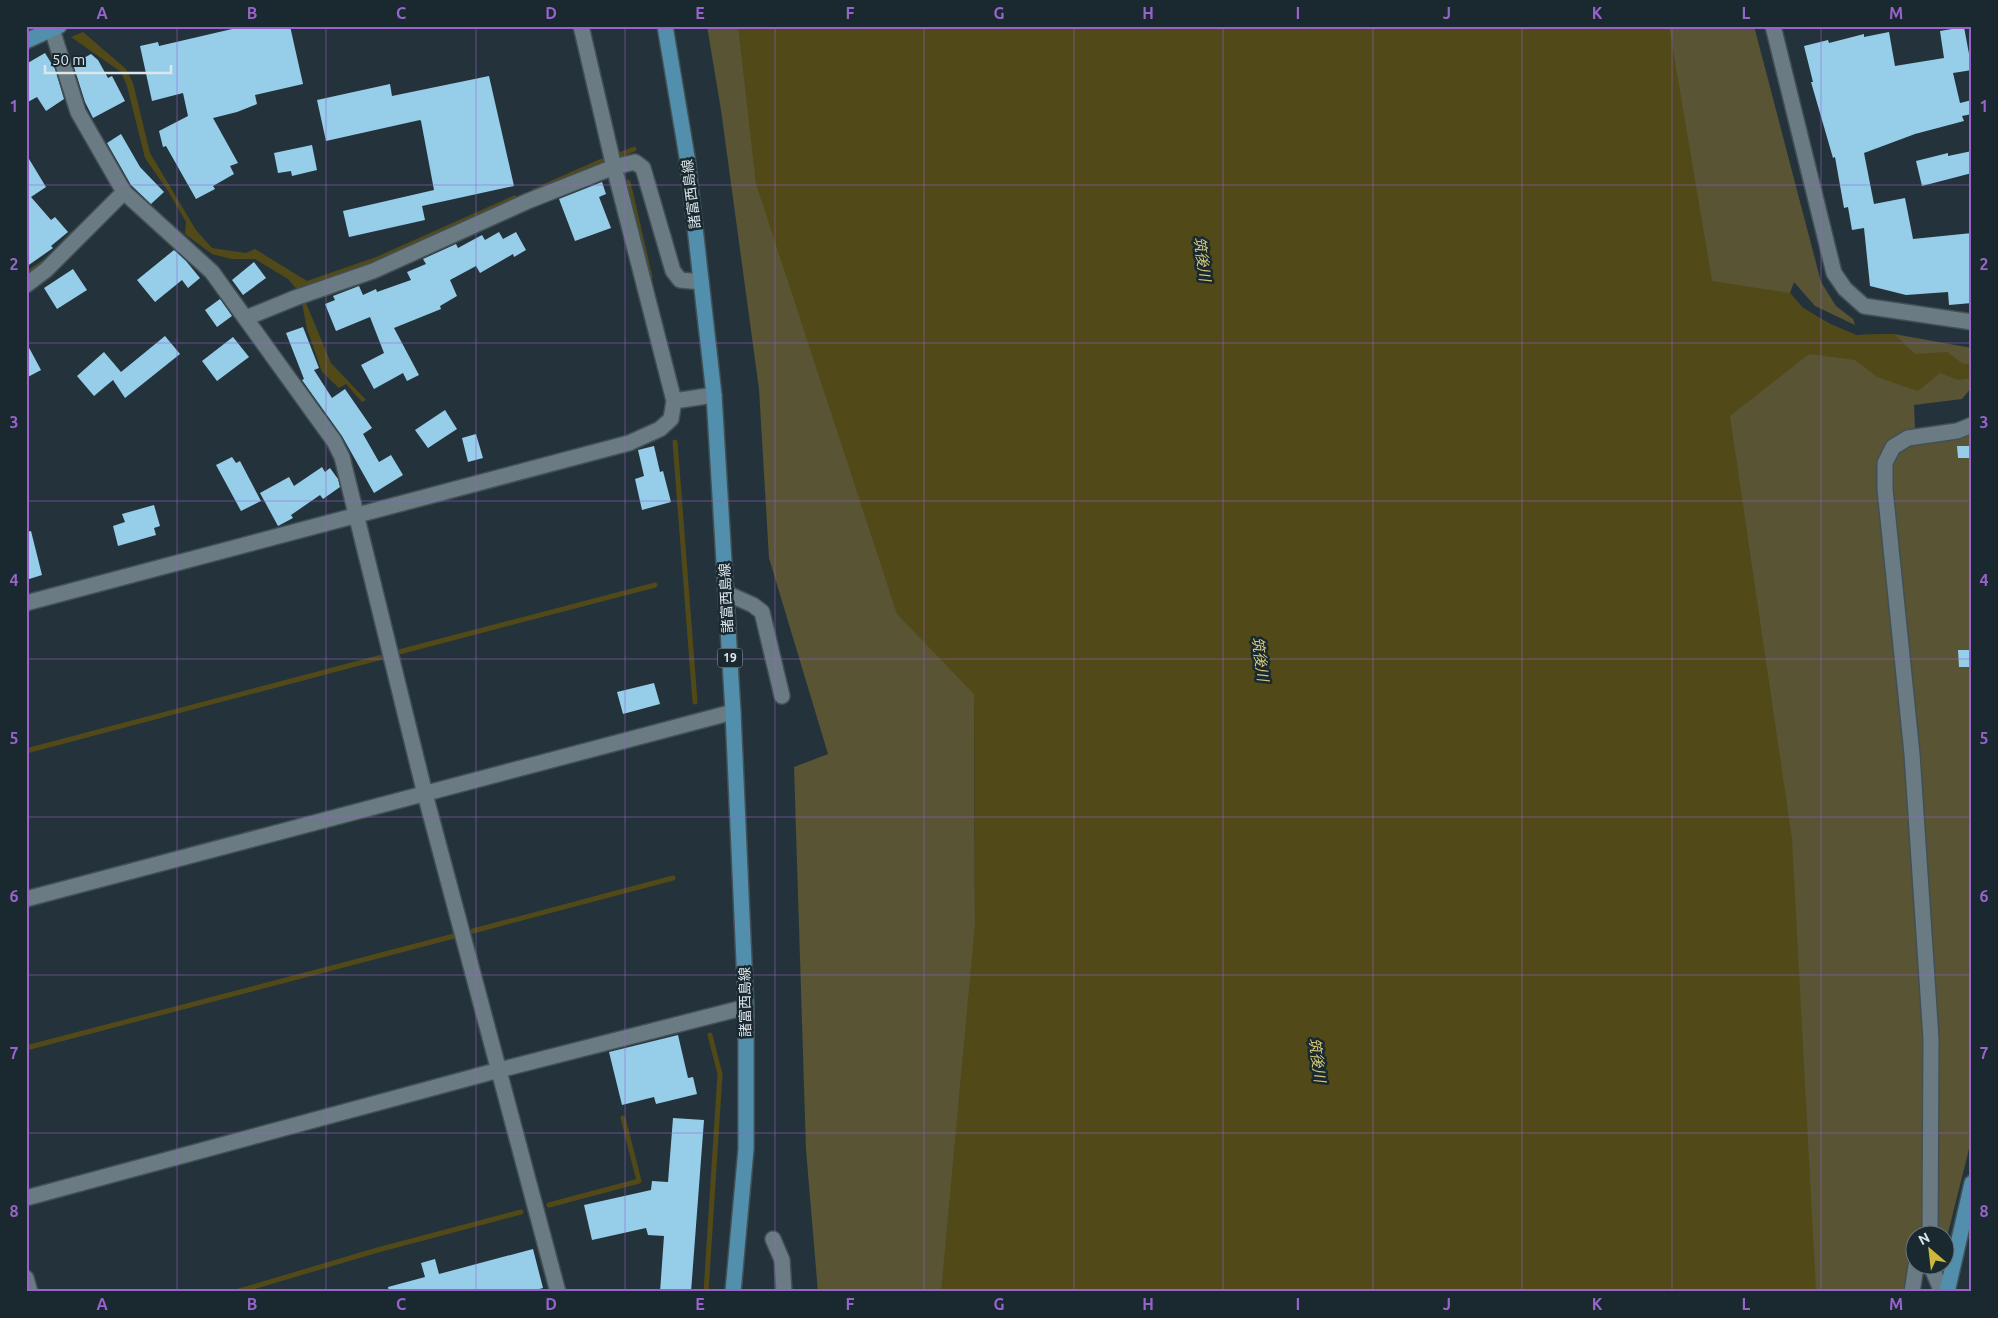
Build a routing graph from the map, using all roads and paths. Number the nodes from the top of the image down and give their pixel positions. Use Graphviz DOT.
graph roads {
  1 [pos="581,26"];
  2 [pos="665,26"];
  3 [pos="1773,26"];
  4 [pos="54,27"];
  5 [pos="26,40"];
  6 [pos="614,167"];
  7 [pos="124,192"];
  8 [pos="701,282"];
  9 [pos="26,285"];
  10 [pos="246,318"];
  11 [pos="1972,322"];
  12 [pos="714,395"];
  13 [pos="674,401"];
  14 [pos="1972,425"];
  15 [pos="355,515"];
  16 [pos="726,593"];
  17 [pos="26,603"];
  18 [pos="782,696"];
  19 [pos="733,712"];
  20 [pos="425,794"];
  21 [pos="26,899"];
  22 [pos="746,1007"];
  23 [pos="500,1070"];
  24 [pos="1972,1183"];
  25 [pos="26,1198"];
  26 [pos="1930,1226"];
  27 [pos="773,1239"];
  28 [pos="1914,1276"];
  29 [pos="1935,1276"];
  30 [pos="26,1278"];
  31 [pos="30,1292"];
  32 [pos="558,1292"];
  33 [pos="733,1292"];
  34 [pos="784,1292"];
  35 [pos="1912,1292"];
  36 [pos="1942,1292"];
  37 [pos="1948,1292"];
  1 -- 6 [label="street"];
  2 -- 8 [label="main road, 諸富西島線 / 19"];
  3 -- 11 [label="street"];
  4 -- 5 [label="main road"];
  4 -- 7 [label="street"];
  6 -- 8 [label="street"];
  6 -- 10 [label="street"];
  6 -- 13 [label="street"];
  7 -- 9 [label="street"];
  7 -- 10 [label="street"];
  8 -- 12 [label="main road, 諸富西島線 / 19"];
  10 -- 15 [label="street"];
  12 -- 13 [label="street"];
  12 -- 16 [label="main road, 諸富西島線 / 19"];
  13 -- 15 [label="street"];
  14 -- 26 [label="street"];
  15 -- 17 [label="street"];
  15 -- 20 [label="street"];
  16 -- 18 [label="street"];
  16 -- 19 [label="main road, 諸富西島線 / 19"];
  19 -- 20 [label="street"];
  19 -- 22 [label="main road, 諸富西島線 / 19"];
  20 -- 21 [label="street"];
  20 -- 23 [label="street"];
  22 -- 23 [label="street"];
  22 -- 33 [label="main road, 諸富西島線 / 19"];
  23 -- 25 [label="street"];
  23 -- 32 [label="street"];
  24 -- 37 [label="main road"];
  27 -- 34 [label="street"];
  28 -- 35 [label="street"];
  29 -- 36 [label="street"];
  30 -- 31 [label="street"];
}
